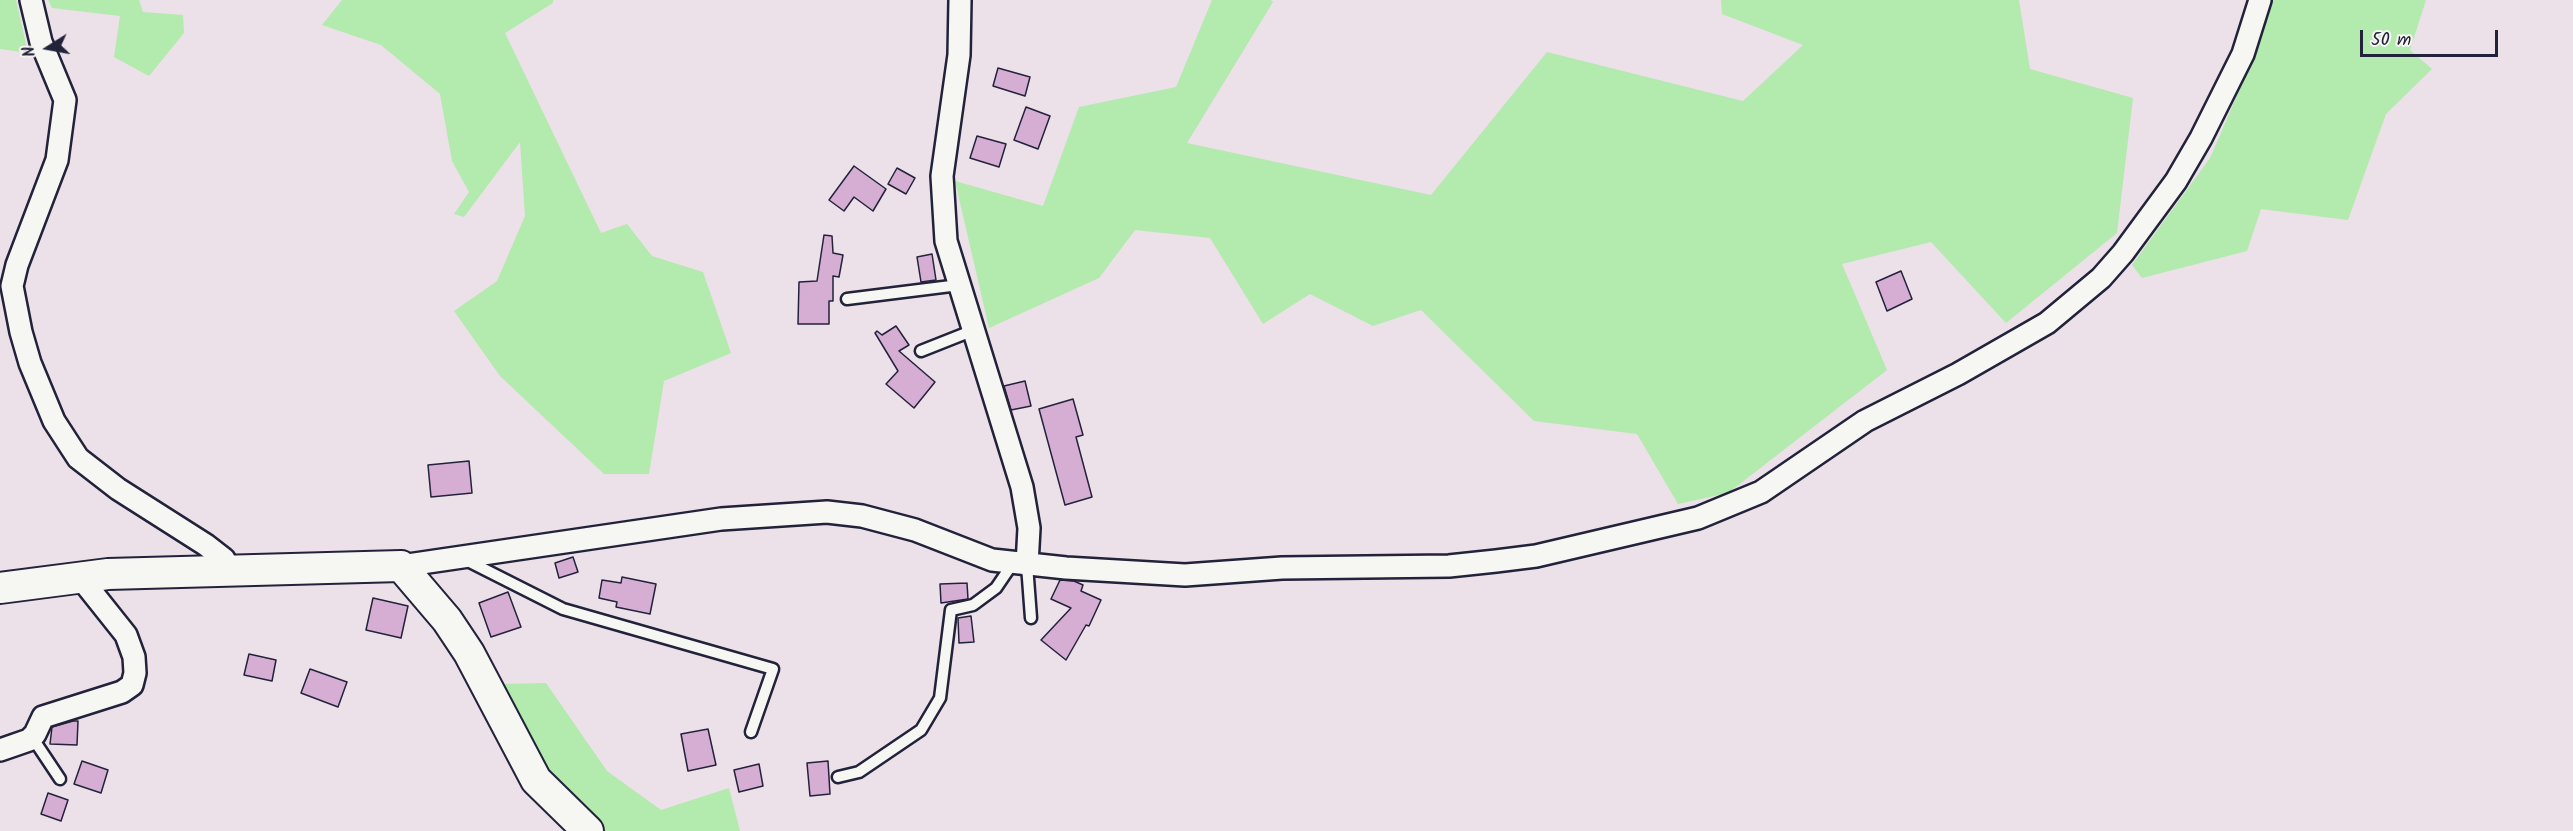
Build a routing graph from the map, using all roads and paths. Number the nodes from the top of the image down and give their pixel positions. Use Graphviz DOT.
graph roads {
  1 [pos="31,0"];
  2 [pos="960,0"];
  3 [pos="2260,0"];
  4 [pos="959,285"];
  5 [pos="848,299"];
  6 [pos="974,330"];
  7 [pos="921,351"];
  8 [pos="459,556"];
  9 [pos="1020,564"];
  10 [pos="401,566"];
  11 [pos="229,570"];
  12 [pos="79,576"];
  13 [pos="0,588"];
  14 [pos="1031,618"];
  15 [pos="752,732"];
  16 [pos="32,737"];
  17 [pos="0,750"];
  18 [pos="838,777"];
  19 [pos="60,779"];
  20 [pos="588,831"];
  1 -- 11 [label="street"];
  2 -- 4 [label="street"];
  3 -- 9 [label="street"];
  4 -- 5 [label="lane"];
  4 -- 6 [label="street"];
  6 -- 7 [label="lane"];
  6 -- 9 [label="street"];
  8 -- 9 [label="street"];
  8 -- 10 [label="street"];
  8 -- 15 [label="lane"];
  9 -- 14 [label="lane"];
  9 -- 18 [label="lane"];
  10 -- 11 [label="street"];
  10 -- 20 [label="street"];
  11 -- 12 [label="street"];
  12 -- 13 [label="street"];
  12 -- 16 [label="street"];
  16 -- 17 [label="street"];
  16 -- 19 [label="lane"];
}
